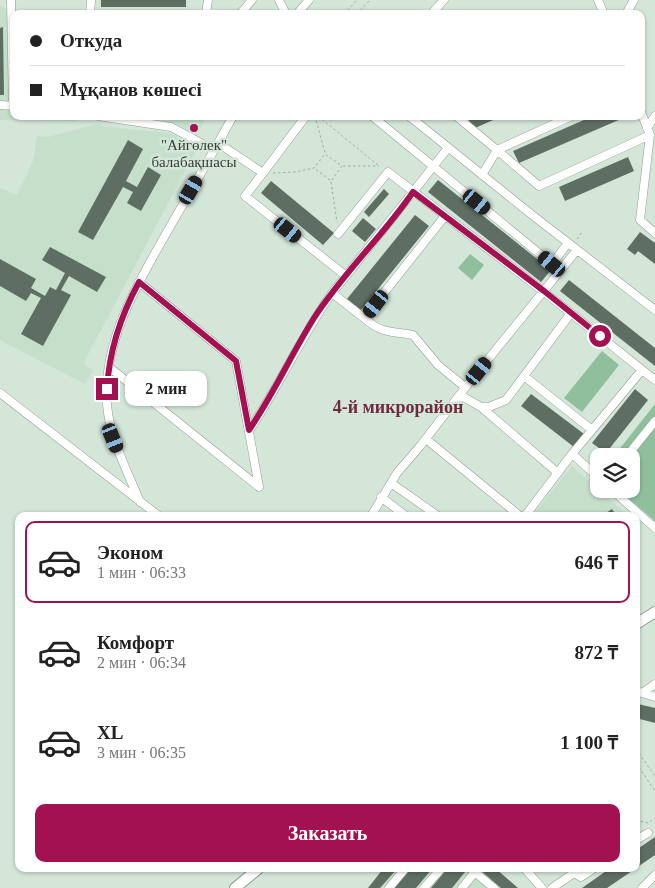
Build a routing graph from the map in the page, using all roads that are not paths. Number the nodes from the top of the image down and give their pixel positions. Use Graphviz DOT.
graph roads {
  1 [pos="252,0"];
  2 [pos="309,0"];
  3 [pos="444,0"];
  4 [pos="243,10"];
  5 [pos="300,10"];
  6 [pos="435,10"];
  7 [pos="655,116"];
  8 [pos="124,120"];
  9 [pos="231,120"];
  10 [pos="303,120"];
  11 [pos="377,120"];
  12 [pos="414,120"];
  13 [pos="461,120"];
  14 [pos="563,120"];
  15 [pos="644,120"];
  16 [pos="649,132"];
  17 [pos="216,147"];
  18 [pos="448,148"];
  19 [pos="497,150"];
  20 [pos="433,166"];
  21 [pos="262,173"];
  22 [pos="482,175"];
  23 [pos="413,192"];
  24 [pos="445,216"];
  25 [pos="655,232"];
  26 [pos="338,234"];
  27 [pos="568,243"];
  28 [pos="577,250"];
  29 [pos="346,276"];
  30 [pos="139,282"];
  31 [pos="544,291"];
  32 [pos="332,293"];
  33 [pos="655,310"];
  34 [pos="571,313"];
  35 [pos="364,318"];
  36 [pos="109,367"];
  37 [pos="642,370"];
  38 [pos="524,376"];
  39 [pos="655,380"];
  40 [pos="465,388"];
  41 [pos="0,393"];
  42 [pos="460,394"];
  43 [pos="481,407"];
  44 [pos="655,421"];
  45 [pos="249,430"];
  46 [pos="592,430"];
  47 [pos="426,439"];
  48 [pos="633,448"];
  49 [pos="572,454"];
  50 [pos="590,470"];
  51 [pos="558,473"];
  52 [pos="391,483"];
  53 [pos="381,498"];
  54 [pos="621,498"];
  55 [pos="140,502"];
  56 [pos="154,512"];
  57 [pos="373,512"];
  58 [pos="400,512"];
  59 [pos="432,512"];
  60 [pos="515,512"];
  61 [pos="528,512"];
  62 [pos="637,512"];
  63 [pos="640,515"];
  64 [pos="655,528"];
  65 [pos="655,612"];
  66 [pos="640,621"];
  67 [pos="655,684"];
  68 [pos="640,692"];
  69 [pos="640,692"];
  70 [pos="655,697"];
  71 [pos="648,833"];
  72 [pos="640,838"];
  73 [pos="254,872"];
  74 [pos="402,872"];
  75 [pos="437,872"];
  76 [pos="472,872"];
  77 [pos="475,872"];
  78 [pos="528,872"];
  79 [pos="572,872"];
  80 [pos="574,872"];
  81 [pos="589,872"];
  82 [pos="655,875"];
  83 [pos="235,888"];
  84 [pos="389,888"];
  85 [pos="424,888"];
  86 [pos="462,888"];
  87 [pos="494,888"];
  88 [pos="542,888"];
  89 [pos="552,888"];
  90 [pos="642,888"];
  1 -- 4 [label="street"];
  2 -- 5 [label="street"];
  3 -- 6 [label="street"];
  7 -- 16 [label="street"];
  8 -- 17 [label="street"];
  9 -- 17 [label="street"];
  10 -- 21 [label="street"];
  11 -- 20 [label="street"];
  12 -- 18 [label="street"];
  13 -- 19 [label="street"];
  14 -- 19 [label="street"];
  15 -- 16 [label="street"];
  16 -- 19 [label="street"];
  16 -- 25 [label="street"];
  17 -- 21 [label="street"];
  17 -- 30 [label="street"];
  18 -- 20 [label="street"];
  18 -- 22 [label="street"];
  19 -- 22 [label="street"];
  20 -- 23 [label="street"];
  20 -- 27 [label="street"];
  21 -- 29 [label="street"];
  22 -- 27 [label="street"];
  23 -- 24 [label="street"];
  23 -- 26 [label="street"];
  23 -- 29 [label="street"];
  24 -- 31 [label="street"];
  24 -- 35 [label="street"];
  27 -- 28 [label="street"];
  28 -- 31 [label="street"];
  28 -- 33 [label="street"];
  29 -- 32 [label="street"];
  30 -- 36 [label="street"];
  30 -- 45 [label="street"];
  31 -- 34 [label="street"];
  31 -- 40 [label="street"];
  32 -- 35 [label="street"];
  32 -- 45 [label="street"];
  34 -- 37 [label="street"];
  34 -- 38 [label="street"];
  35 -- 40 [label="street"];
  36 -- 45 [label="street"];
  36 -- 55 [label="street"];
  37 -- 39 [label="street"];
  37 -- 46 [label="street"];
  38 -- 43 [label="street"];
  38 -- 46 [label="street"];
  40 -- 42 [label="street"];
  41 -- 55 [label="street"];
  42 -- 43 [label="street"];
  42 -- 47 [label="street"];
  43 -- 51 [label="street"];
  44 -- 48 [label="street"];
  46 -- 49 [label="street"];
  47 -- 52 [label="street"];
  47 -- 60 [label="street"];
  49 -- 50 [label="street"];
  49 -- 51 [label="street"];
  51 -- 61 [label="street"];
  52 -- 53 [label="street"];
  52 -- 59 [label="street"];
  53 -- 57 [label="street"];
  53 -- 58 [label="street"];
  54 -- 62 [label="street"];
  55 -- 56 [label="street"];
  63 -- 64 [label="street"];
  65 -- 66 [label="main road"];
  67 -- 68 [label="street"];
  69 -- 70 [label="street"];
  71 -- 72 [label="street"];
  73 -- 83 [label="main road"];
  74 -- 84 [label="street"];
  75 -- 85 [label="street"];
  76 -- 86 [label="street"];
  77 -- 87 [label="street"];
  78 -- 88 [label="street"];
  79 -- 89 [label="street"];
  80 -- 81 [label="street"];
  82 -- 90 [label="street"];
}
